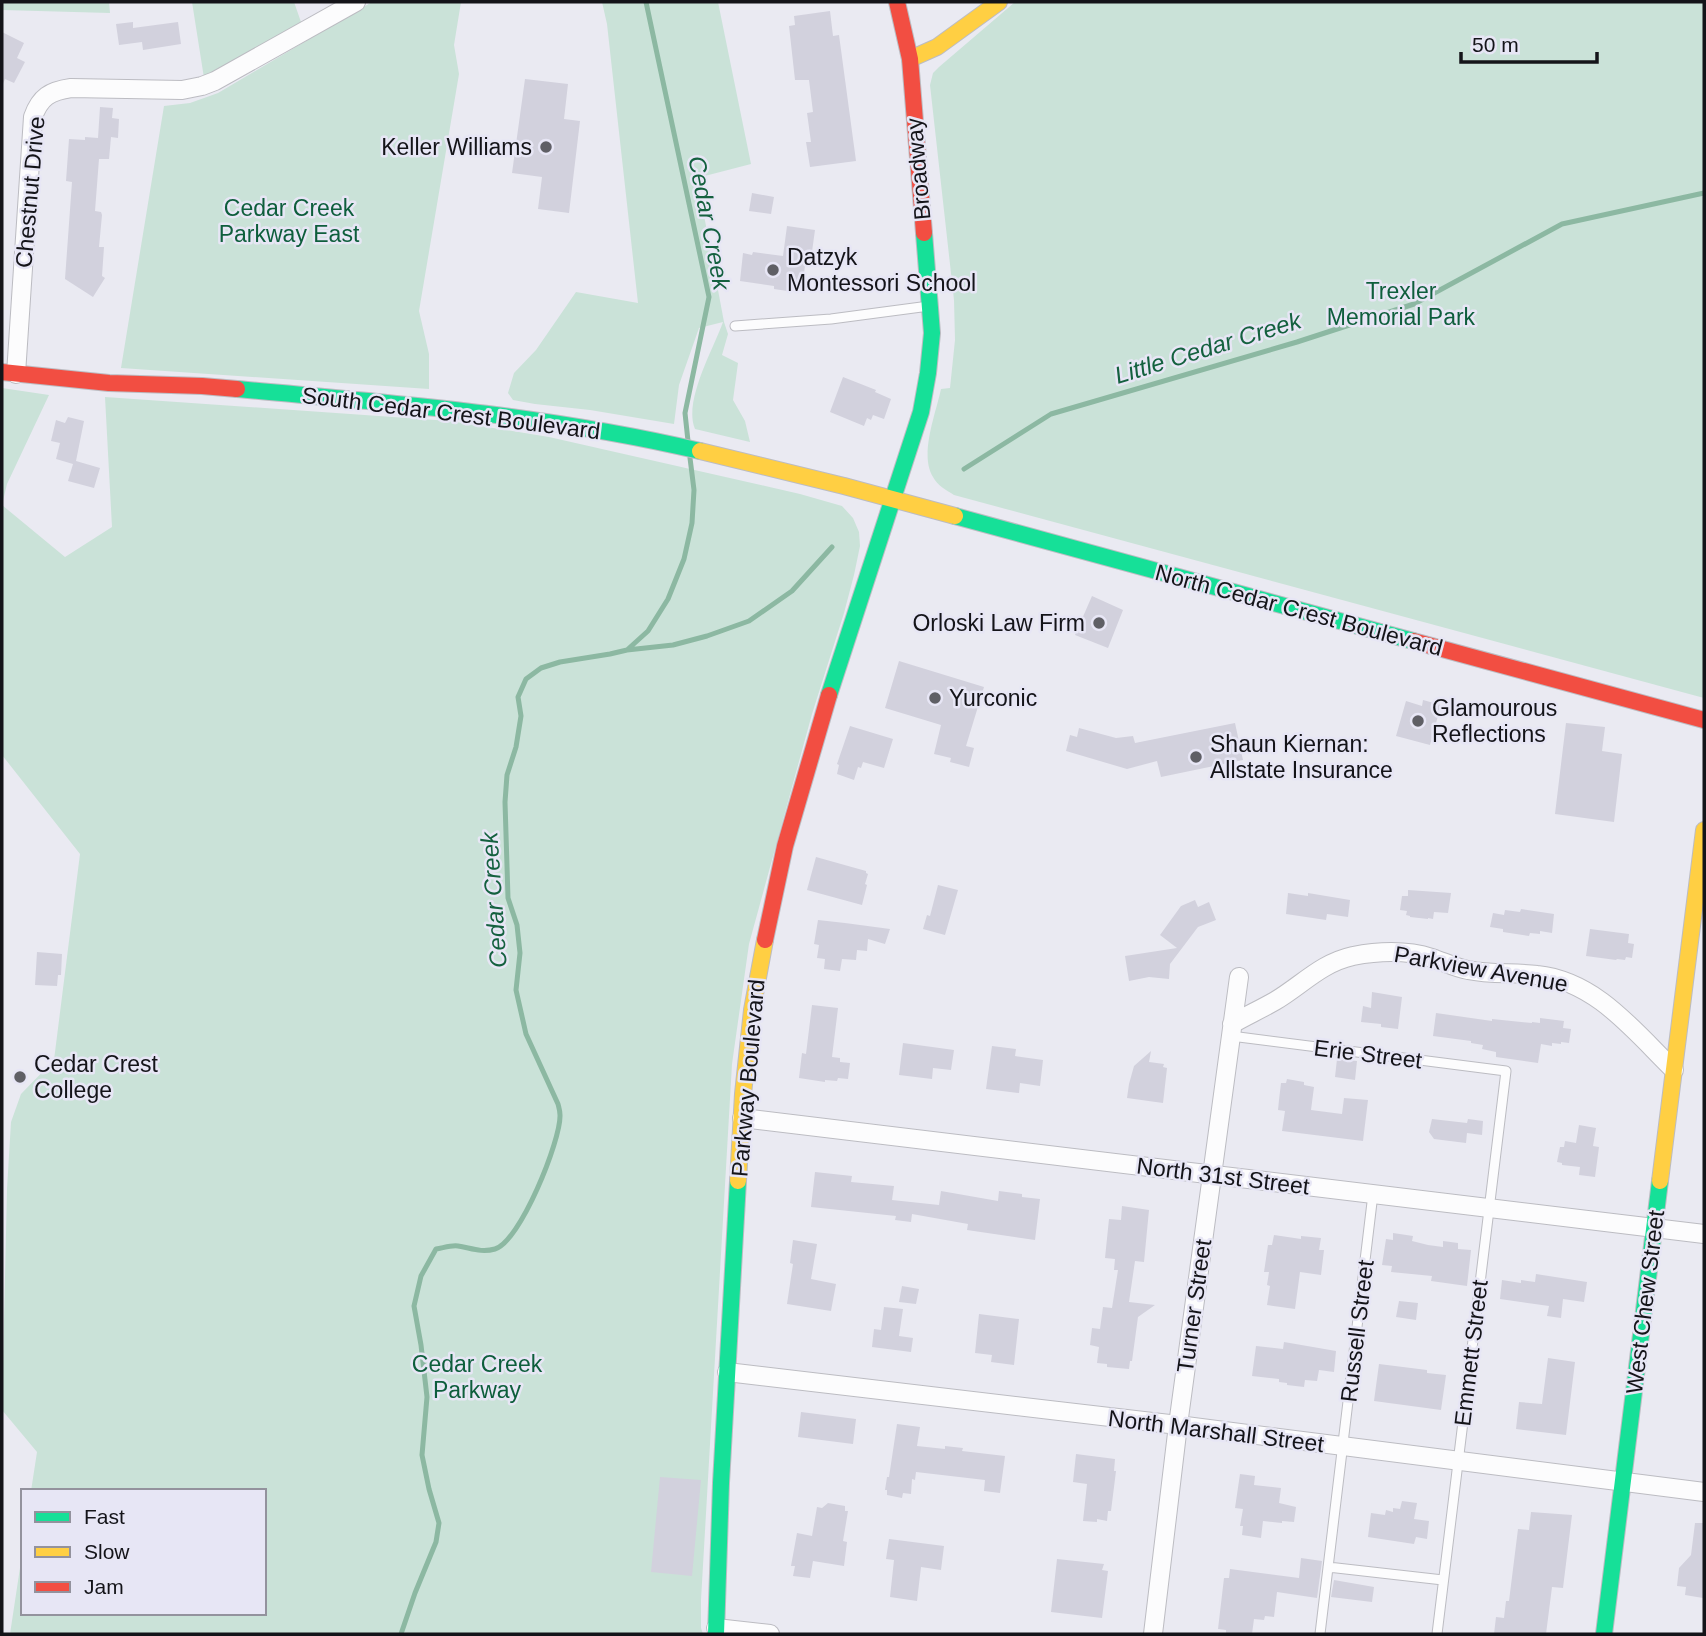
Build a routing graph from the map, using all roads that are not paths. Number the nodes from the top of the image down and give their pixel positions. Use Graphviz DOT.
graph roads {
  1 [pos="356,2"];
  2 [pos="897,2"];
  3 [pos="999,2"];
  4 [pos="909,59"];
  5 [pos="931,306"];
  6 [pos="735,326"];
  7 [pos="9,373"];
  8 [pos="894,500"];
  9 [pos="1704,720"];
  10 [pos="1704,830"];
  11 [pos="1702,862"];
  12 [pos="1704,940"];
  13 [pos="1687,970"];
  14 [pos="1239,978"];
  15 [pos="1231,1030"];
  16 [pos="1674,1070"];
  17 [pos="1506,1071"];
  18 [pos="742,1118"];
  19 [pos="1212,1174"];
  20 [pos="1373,1194"];
  21 [pos="1489,1208"];
  22 [pos="1655,1228"];
  23 [pos="1704,1234"];
  24 [pos="727,1372"];
  25 [pos="1178,1425"];
  26 [pos="1343,1447"];
  27 [pos="1458,1461"];
  28 [pos="1623,1482"];
  29 [pos="1704,1492"];
  30 [pos="1328,1567"];
  31 [pos="1443,1580"];
  32 [pos="716,1631"];
  33 [pos="770,1634"];
  34 [pos="1153,1634"];
  35 [pos="1320,1634"];
  36 [pos="1437,1634"];
  37 [pos="1604,1634"];
  1 -- 7 [label="street, Chestnut Drive"];
  2 -- 4 [label="street, Broadway"];
  3 -- 4 [label="street"];
  4 -- 5 [label="street, Broadway"];
  5 -- 6 [label="lane"];
  5 -- 8 [label="street, Broadway"];
  7 -- 8 [label="street, South Cedar Crest Boulevard"];
  8 -- 9 [label="street, North Cedar Crest Boulevard"];
  8 -- 18 [label="street, Parkway Boulevard"];
  10 -- 11 [label="street, West Chew Street"];
  11 -- 13 [label="street, West Chew Street"];
  12 -- 13 [label="street, West Chew Street"];
  13 -- 16 [label="street, West Chew Street"];
  14 -- 15 [label="street, Turner Street"];
  15 -- 16 [label="street, Parkview Avenue"];
  15 -- 17 [label="lane, Erie Street"];
  15 -- 19 [label="street, Turner Street"];
  16 -- 22 [label="street, West Chew Street"];
  17 -- 21 [label="lane, Emmett Street"];
  18 -- 19 [label="street, North 31st Street"];
  18 -- 24 [label="street, Parkway Boulevard"];
  19 -- 20 [label="street, North 31st Street"];
  19 -- 25 [label="street, Turner Street"];
  20 -- 21 [label="street, North 31st Street"];
  20 -- 26 [label="lane, Russell Street"];
  21 -- 22 [label="street, North 31st Street"];
  21 -- 27 [label="lane, Emmett Street"];
  22 -- 23 [label="street, North 31st Street"];
  22 -- 28 [label="street, West Chew Street"];
  24 -- 25 [label="street, North Marshall Street"];
  24 -- 32 [label="street, Parkway Boulevard"];
  25 -- 26 [label="street, North Marshall Street"];
  25 -- 34 [label="street, Turner Street"];
  26 -- 27 [label="street, North Marshall Street"];
  26 -- 30 [label="lane, Russell Street"];
  27 -- 28 [label="street, North Marshall Street"];
  27 -- 31 [label="lane, Emmett Street"];
  28 -- 29 [label="street, North Marshall Street"];
  28 -- 37 [label="street, West Chew Street"];
  30 -- 31 [label="lane"];
  30 -- 35 [label="lane, Russell Street"];
  31 -- 36 [label="lane, Emmett Street"];
  32 -- 33 [label="street"];
}
